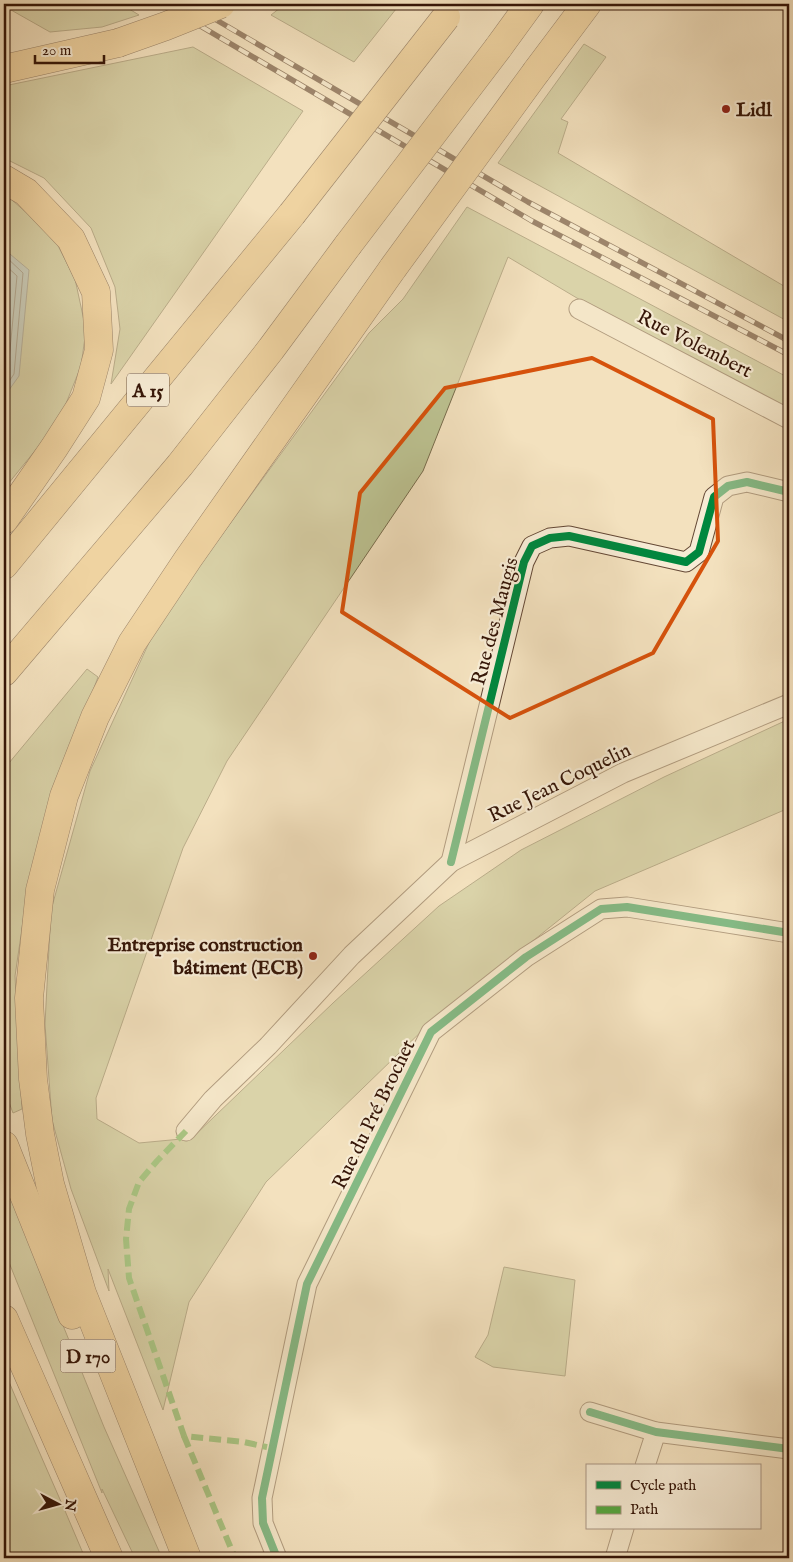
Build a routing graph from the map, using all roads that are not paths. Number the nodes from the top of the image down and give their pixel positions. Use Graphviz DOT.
graph roads {
  1 [pos="221,4"];
  2 [pos="530,4"];
  3 [pos="587,4"];
  4 [pos="451,10"];
  5 [pos="4,69"];
  6 [pos="4,179"];
  7 [pos="580,309"];
  8 [pos="789,419"];
  9 [pos="789,492"];
  10 [pos="4,520"];
  11 [pos="4,565"];
  12 [pos="4,672"];
  13 [pos="789,704"];
  14 [pos="451,862"];
  15 [pos="789,934"];
  16 [pos="186,1132"];
  17 [pos="4,1145"];
  18 [pos="4,1300"];
  19 [pos="4,1319"];
  20 [pos="590,1412"];
  21 [pos="656,1432"];
  22 [pos="789,1449"];
  23 [pos="646,1464"];
  24 [pos="82,1496"];
  25 [pos="623,1530"];
  26 [pos="109,1558"];
  27 [pos="176,1558"];
  28 [pos="187,1558"];
  29 [pos="277,1558"];
  30 [pos="615,1558"];
  1 -- 5 [label="highway, bridge"];
  2 -- 12 [label="highway, bridge"];
  3 -- 28 [label="highway, bridge"];
  4 -- 11 [label="highway, A 15, bridge"];
  6 -- 10 [label="highway"];
  7 -- 8 [label="street, Rue Volembert"];
  9 -- 14 [label="street, Rue des Maugis"];
  13 -- 14 [label="street, Rue Jean Coquelin"];
  14 -- 16 [label="street, Rue Jean Coquelin"];
  15 -- 29 [label="street, Rue du Pré Brochet"];
  17 -- 27 [label="highway, D 170"];
  18 -- 24 [label="highway"];
  19 -- 24 [label="highway"];
  20 -- 21 [label="street"];
  21 -- 22 [label="street"];
  21 -- 23 [label="street"];
  24 -- 26 [label="highway"];
  25 -- 30 [label="street"];
}
